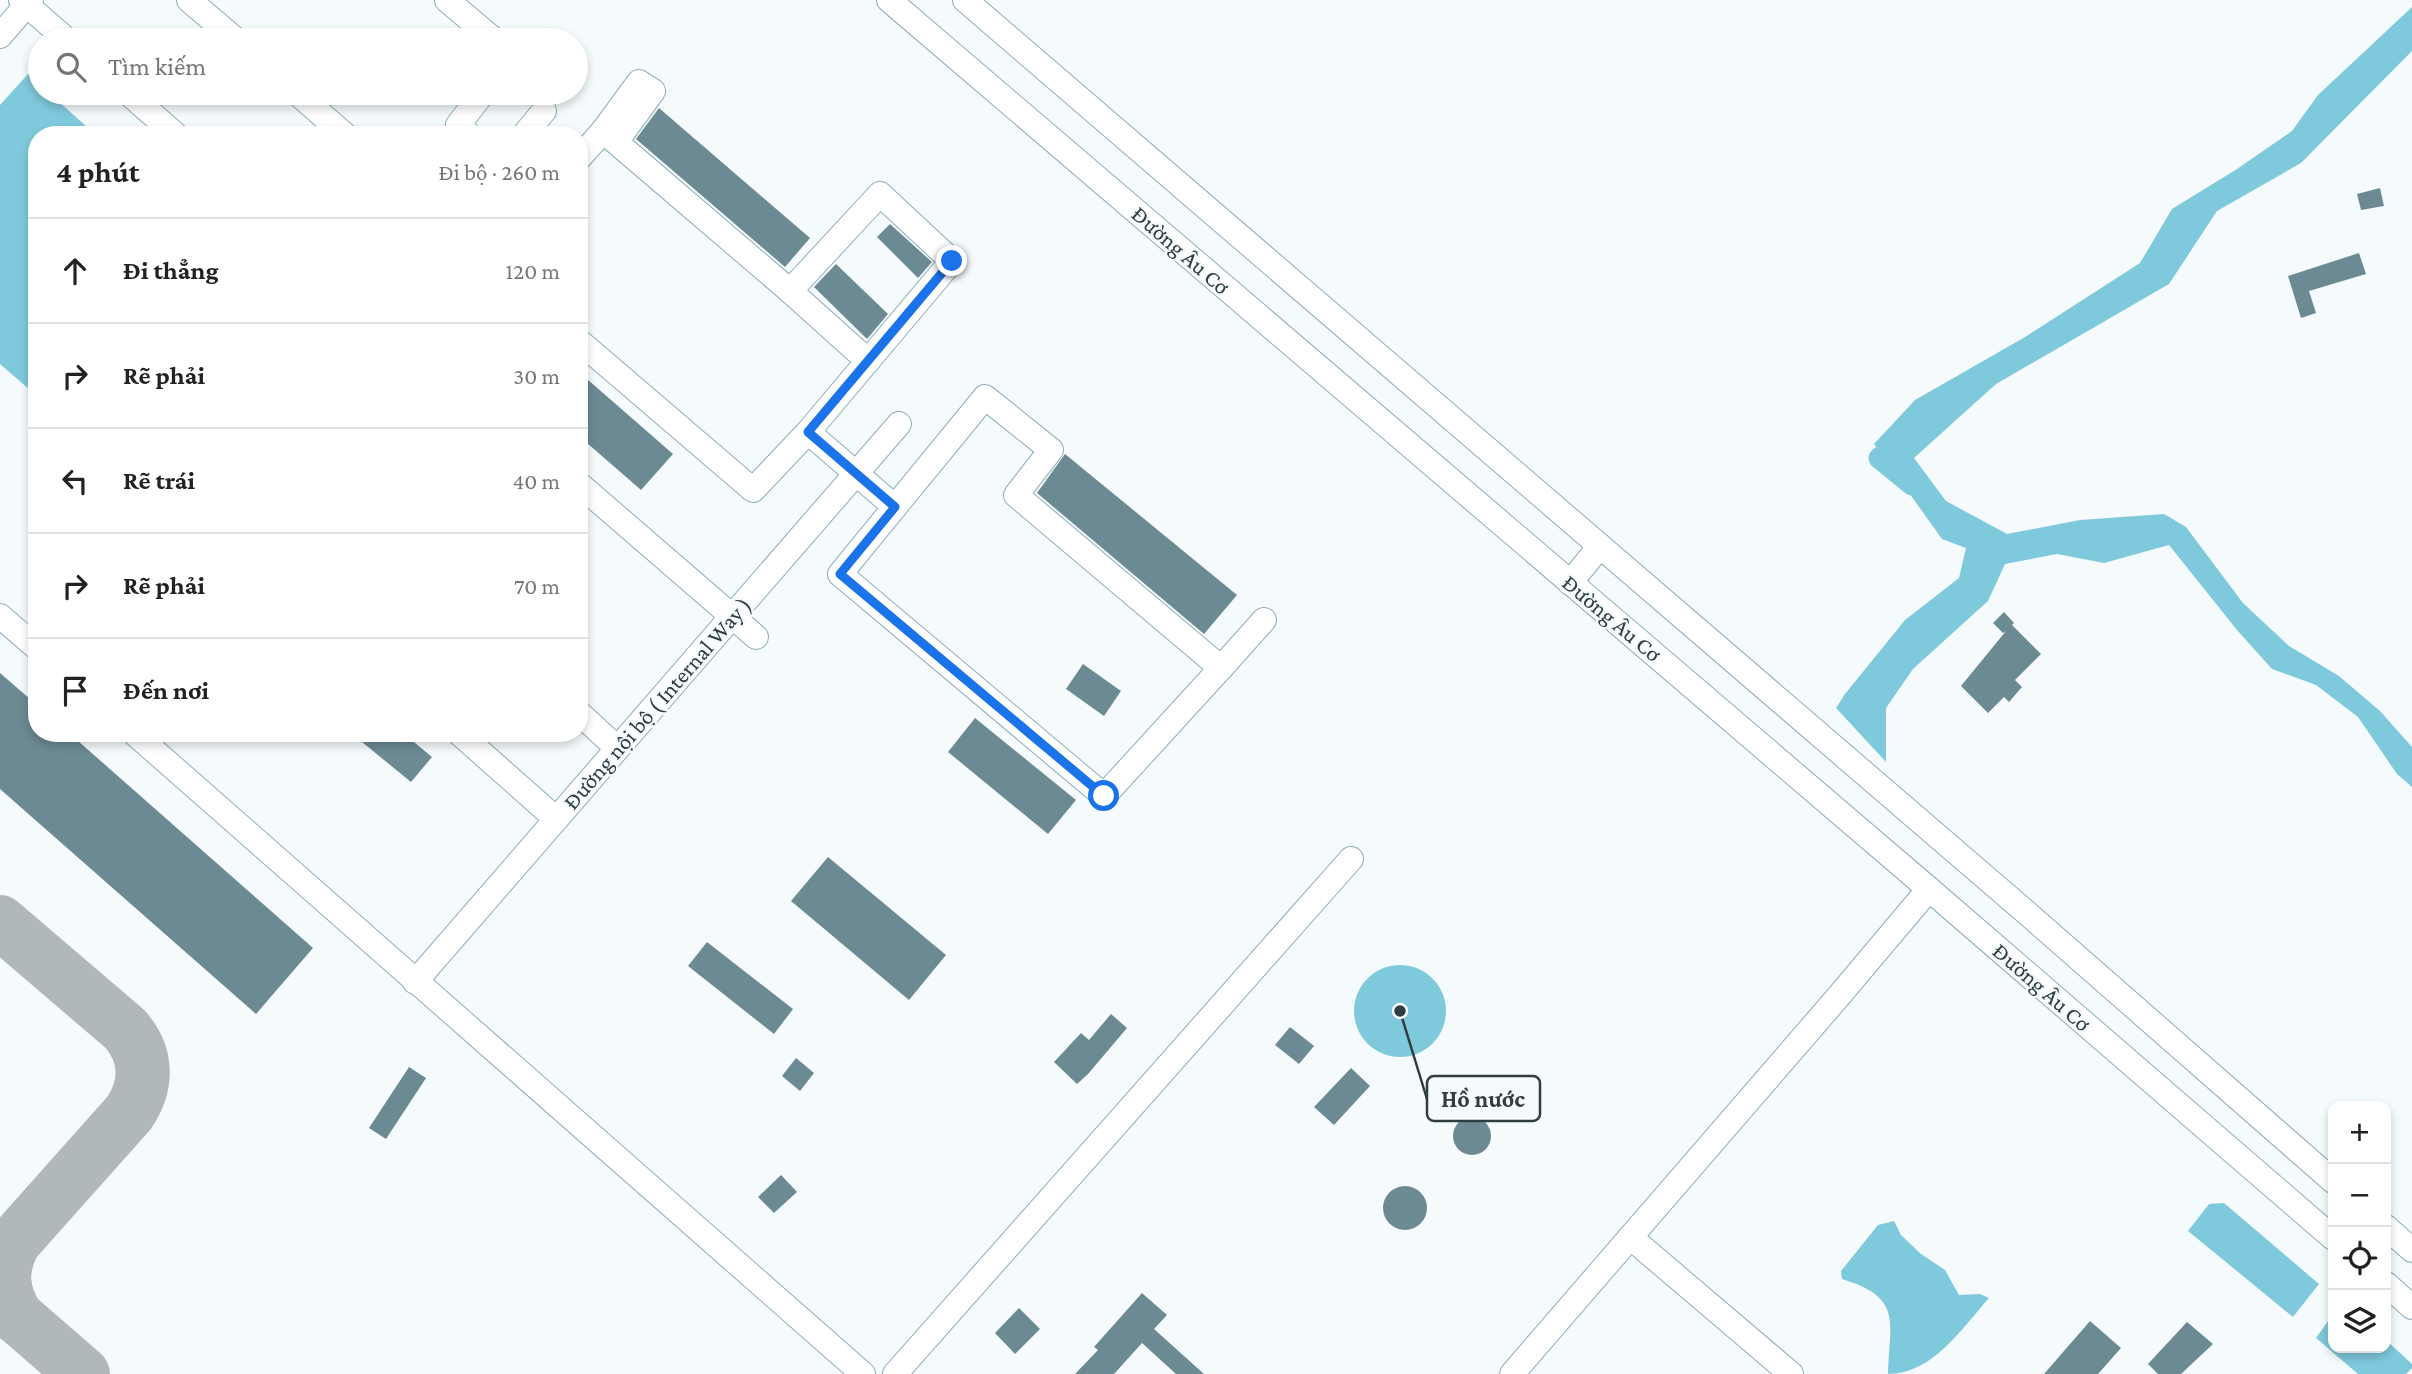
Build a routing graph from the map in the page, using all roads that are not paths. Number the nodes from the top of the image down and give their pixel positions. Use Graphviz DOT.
graph roads {
  1 [pos="189,0"];
  2 [pos="447,0"];
  3 [pos="889,0"];
  4 [pos="965,0"];
  5 [pos="26,2"];
  6 [pos="54,28"];
  7 [pos="222,28"];
  8 [pos="480,28"];
  9 [pos="0,36"];
  10 [pos="142,105"];
  11 [pos="311,105"];
  12 [pos="475,105"];
  13 [pos="544,111"];
  14 [pos="166,126"];
  15 [pos="335,126"];
  16 [pos="462,126"];
  17 [pos="532,126"];
  18 [pos="588,151"];
  19 [pos="790,291"];
  20 [pos="588,349"];
  21 [pos="868,361"];
  22 [pos="899,424"];
  23 [pos="808,432"];
  24 [pos="856,473"];
  25 [pos="588,492"];
  26 [pos="895,507"];
  27 [pos="1600,546"];
  28 [pos="1570,583"];
  29 [pos="0,616"];
  30 [pos="732,616"];
  31 [pos="1264,620"];
  32 [pos="756,637"];
  33 [pos="28,640"];
  34 [pos="1221,668"];
  35 [pos="588,721"];
  36 [pos="144,742"];
  37 [pos="469,742"];
  38 [pos="617,748"];
  39 [pos="556,819"];
  40 [pos="1351,859"];
  41 [pos="1928,889"];
  42 [pos="415,982"];
  43 [pos="2328,1177"];
  44 [pos="2391,1231"];
  45 [pos="2328,1234"];
  46 [pos="1630,1237"];
  47 [pos="2412,1250"];
  48 [pos="2391,1288"];
  49 [pos="2412,1307"];
  50 [pos="863,1374"];
  51 [pos="895,1374"];
  52 [pos="1512,1374"];
  53 [pos="1791,1374"];
  1 -- 7 [label="street"];
  2 -- 8 [label="street"];
  3 -- 28 [label="street, Đường Âu Cơ"];
  4 -- 27 [label="street, Đường Âu Cơ"];
  5 -- 6 [label="street"];
  5 -- 9 [label="street"];
  10 -- 14 [label="street"];
  11 -- 15 [label="street"];
  12 -- 16 [label="street"];
  13 -- 17 [label="street"];
  18 -- 19 [label="street"];
  19 -- 21 [label="street"];
  19 -- 21 [label="street"];
  20 -- 23 [label="street"];
  21 -- 23 [label="street"];
  22 -- 24 [label="street, Đường nội bộ ( Internal Way )"];
  23 -- 24 [label="street"];
  24 -- 26 [label="street"];
  24 -- 30 [label="street, Đường nội bộ ( Internal Way )"];
  25 -- 30 [label="street"];
  26 -- 34 [label="street"];
  26 -- 34 [label="street"];
  27 -- 28 [label="street"];
  27 -- 43 [label="street, Đường Âu Cơ"];
  28 -- 41 [label="street, Đường Âu Cơ"];
  29 -- 33 [label="street"];
  30 -- 32 [label="street"];
  30 -- 38 [label="street, Đường nội bộ ( Internal Way )"];
  31 -- 34 [label="street"];
  35 -- 38 [label="street"];
  36 -- 42 [label="street"];
  37 -- 39 [label="street"];
  38 -- 39 [label="street, Đường nội bộ ( Internal Way )"];
  39 -- 42 [label="street, Đường nội bộ ( Internal Way )"];
  40 -- 51 [label="street"];
  41 -- 45 [label="street, Đường Âu Cơ"];
  41 -- 46 [label="street"];
  42 -- 50 [label="street"];
  44 -- 47 [label="street"];
  46 -- 52 [label="street"];
  46 -- 53 [label="street"];
  48 -- 49 [label="street"];
}
